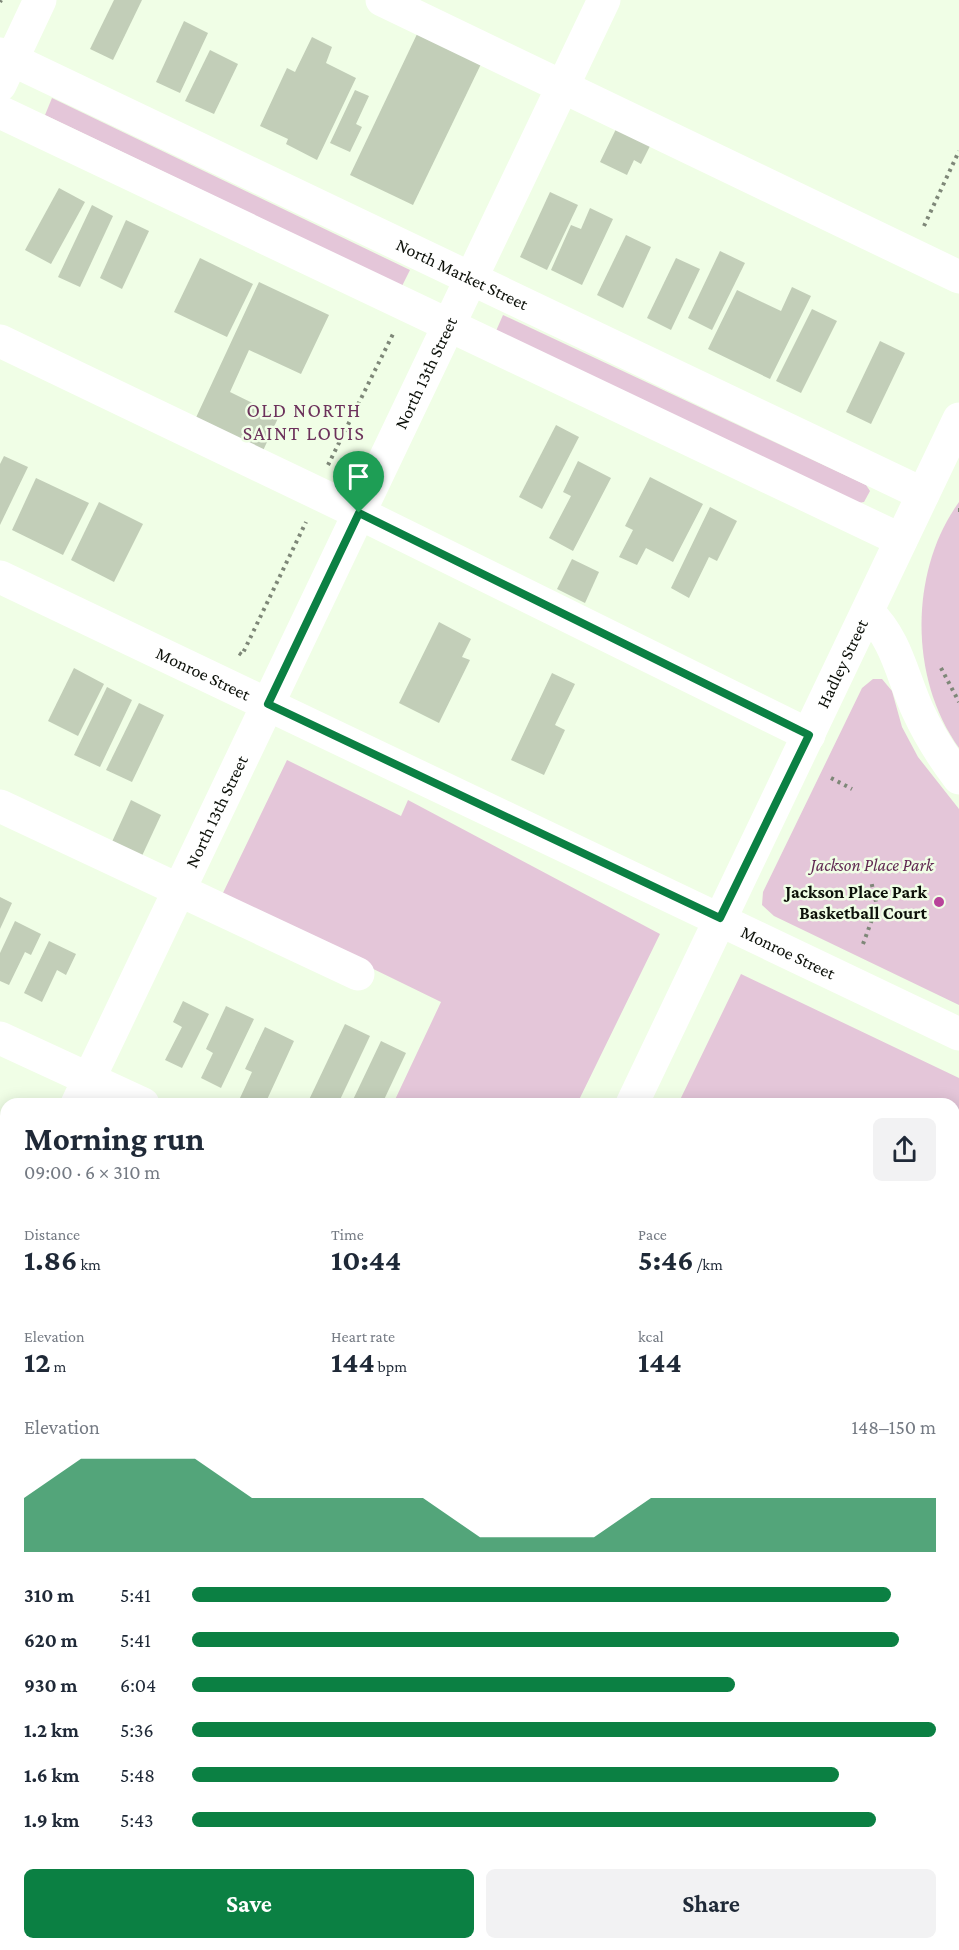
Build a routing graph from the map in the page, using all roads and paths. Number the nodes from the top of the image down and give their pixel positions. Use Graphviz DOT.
graph roads {
  1 [pos="40,0"];
  2 [pos="382,0"];
  3 [pos="604,0"];
  4 [pos="4,66"];
  5 [pos="562,87"];
  6 [pos="0,112"];
  7 [pos="959,151"];
  8 [pos="910,255"];
  9 [pos="959,277"];
  10 [pos="471,279"];
  11 [pos="449,324"];
  12 [pos="394,332"];
  13 [pos="0,341"];
  14 [pos="957,428"];
  15 [pos="325,473"];
  16 [pos="923,494"];
  17 [pos="310,513"];
  18 [pos="359,513"];
  19 [pos="901,540"];
  20 [pos="0,577"];
  21 [pos="868,612"];
  22 [pos="232,650"];
  23 [pos="941,668"];
  24 [pos="959,702"];
  25 [pos="268,704"];
  26 [pos="809,735"];
  27 [pos="831,778"];
  28 [pos="959,778"];
  29 [pos="852,789"];
  30 [pos="0,806"];
  31 [pos="871,881"];
  32 [pos="179,892"];
  33 [pos="720,918"];
  34 [pos="863,944"];
  35 [pos="358,974"];
  36 [pos="959,1034"];
  37 [pos="0,1038"];
  38 [pos="83,1091"];
  39 [pos="115,1098"];
  40 [pos="635,1098"];
  1 -- 4 [label="main road"];
  2 -- 5 [label="main road"];
  3 -- 5 [label="main road, North 13th Street"];
  4 -- 10 [label="main road, North Market Street"];
  5 -- 8 [label="main road"];
  5 -- 10 [label="main road, North 13th Street"];
  6 -- 11 [label="main road"];
  7 -- 8 [label="path"];
  8 -- 9 [label="main road"];
  10 -- 11 [label="main road, North 13th Street"];
  10 -- 16 [label="main road, North Market Street"];
  11 -- 18 [label="main road, North 13th Street"];
  11 -- 19 [label="main road"];
  12 -- 15 [label="path"];
  13 -- 18 [label="main road"];
  14 -- 16 [label="main road, Hadley Street"];
  16 -- 19 [label="main road, Hadley Street"];
  17 -- 22 [label="path"];
  18 -- 25 [label="main road, North 13th Street"];
  18 -- 26 [label="main road"];
  19 -- 21 [label="main road, Hadley Street"];
  20 -- 25 [label="main road, Monroe Street"];
  21 -- 26 [label="main road, Hadley Street"];
  21 -- 28 [label="main road"];
  23 -- 24 [label="path"];
  25 -- 32 [label="main road, North 13th Street"];
  25 -- 33 [label="main road, Monroe Street"];
  26 -- 33 [label="main road, Hadley Street"];
  27 -- 29 [label="path"];
  30 -- 32 [label="main road"];
  31 -- 34 [label="path"];
  32 -- 35 [label="main road"];
  32 -- 38 [label="main road, North 13th Street"];
  33 -- 36 [label="main road, Monroe Street"];
  33 -- 40 [label="main road, Hadley Street"];
  37 -- 38 [label="main road"];
  38 -- 39 [label="main road"];
}
